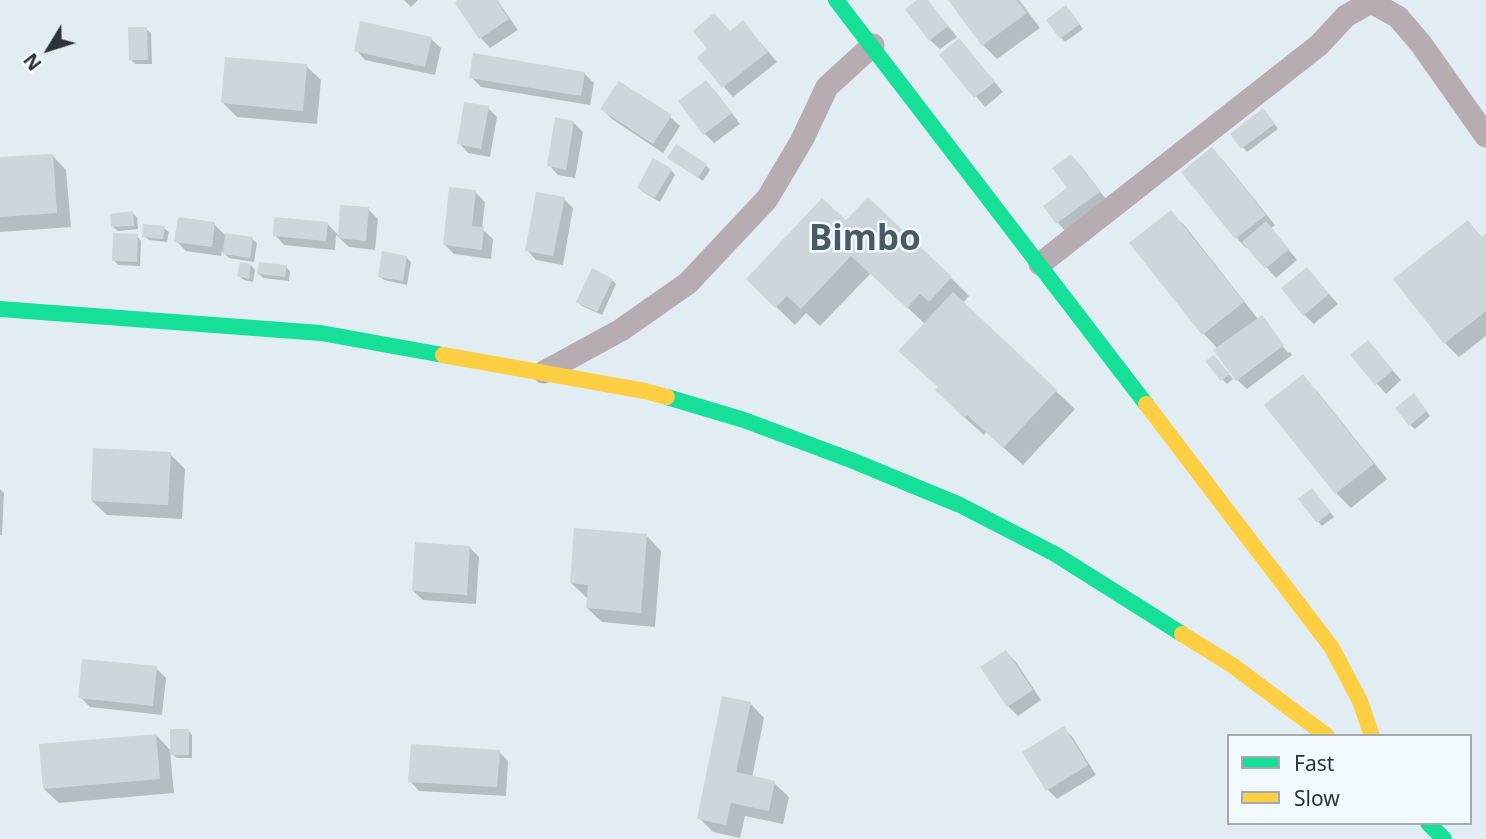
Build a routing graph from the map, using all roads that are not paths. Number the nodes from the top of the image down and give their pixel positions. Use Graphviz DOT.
graph roads {
  1 [pos="836,0"];
  2 [pos="1373,1"];
  3 [pos="1339,8"];
  4 [pos="873,45"];
  5 [pos="1486,136"];
  6 [pos="1040,264"];
  7 [pos="0,309"];
  8 [pos="544,372"];
  9 [pos="1323,734"];
  10 [pos="1371,734"];
  11 [pos="1430,825"];
  12 [pos="1444,839"];
  1 -- 4 [label="main road"];
  2 -- 3 [label="street"];
  2 -- 5 [label="street"];
  3 -- 6 [label="street"];
  4 -- 6 [label="main road"];
  4 -- 8 [label="street"];
  6 -- 10 [label="main road"];
  7 -- 8 [label="main road"];
  8 -- 9 [label="main road"];
  11 -- 12 [label="main road"];
}
